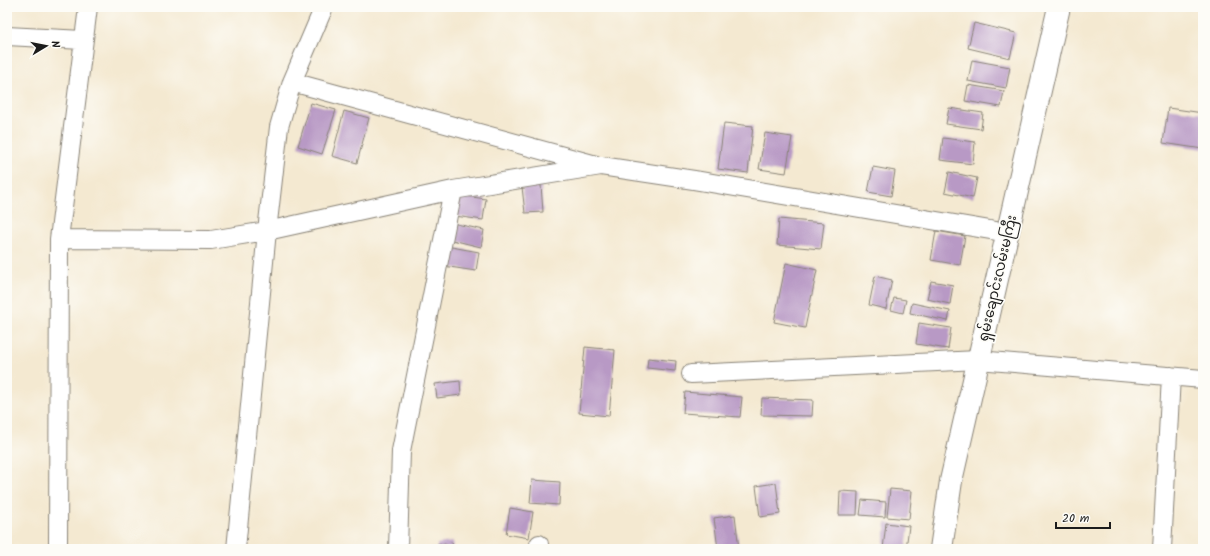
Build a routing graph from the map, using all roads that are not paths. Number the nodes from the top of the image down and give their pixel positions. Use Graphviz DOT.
graph roads {
  1 [pos="88,7"];
  2 [pos="324,7"];
  3 [pos="1059,7"];
  4 [pos="7,36"];
  5 [pos="83,40"];
  6 [pos="292,82"];
  7 [pos="601,166"];
  8 [pos="453,190"];
  9 [pos="267,231"];
  10 [pos="1008,233"];
  11 [pos="59,239"];
  12 [pos="978,360"];
  13 [pos="691,374"];
  14 [pos="1171,376"];
  15 [pos="1203,379"];
  16 [pos="58,549"];
  17 [pos="236,549"];
  18 [pos="398,549"];
  19 [pos="941,549"];
  20 [pos="1162,549"];
  1 -- 5 [label="street"];
  2 -- 6 [label="street"];
  3 -- 10 [label="main road, ရှမ်းချောင်းလမ်းမကြီး"];
  4 -- 5 [label="street"];
  5 -- 11 [label="street"];
  6 -- 7 [label="street"];
  6 -- 9 [label="street"];
  7 -- 8 [label="street"];
  7 -- 10 [label="street"];
  8 -- 9 [label="street"];
  8 -- 18 [label="street"];
  9 -- 11 [label="street"];
  9 -- 17 [label="street"];
  10 -- 12 [label="main road, ရှမ်းချောင်းလမ်းမကြီး"];
  11 -- 16 [label="street"];
  12 -- 13 [label="street"];
  12 -- 14 [label="street"];
  12 -- 19 [label="main road, ရှမ်းချောင်းလမ်းမကြီး"];
  14 -- 15 [label="street"];
  14 -- 20 [label="street"];
}
